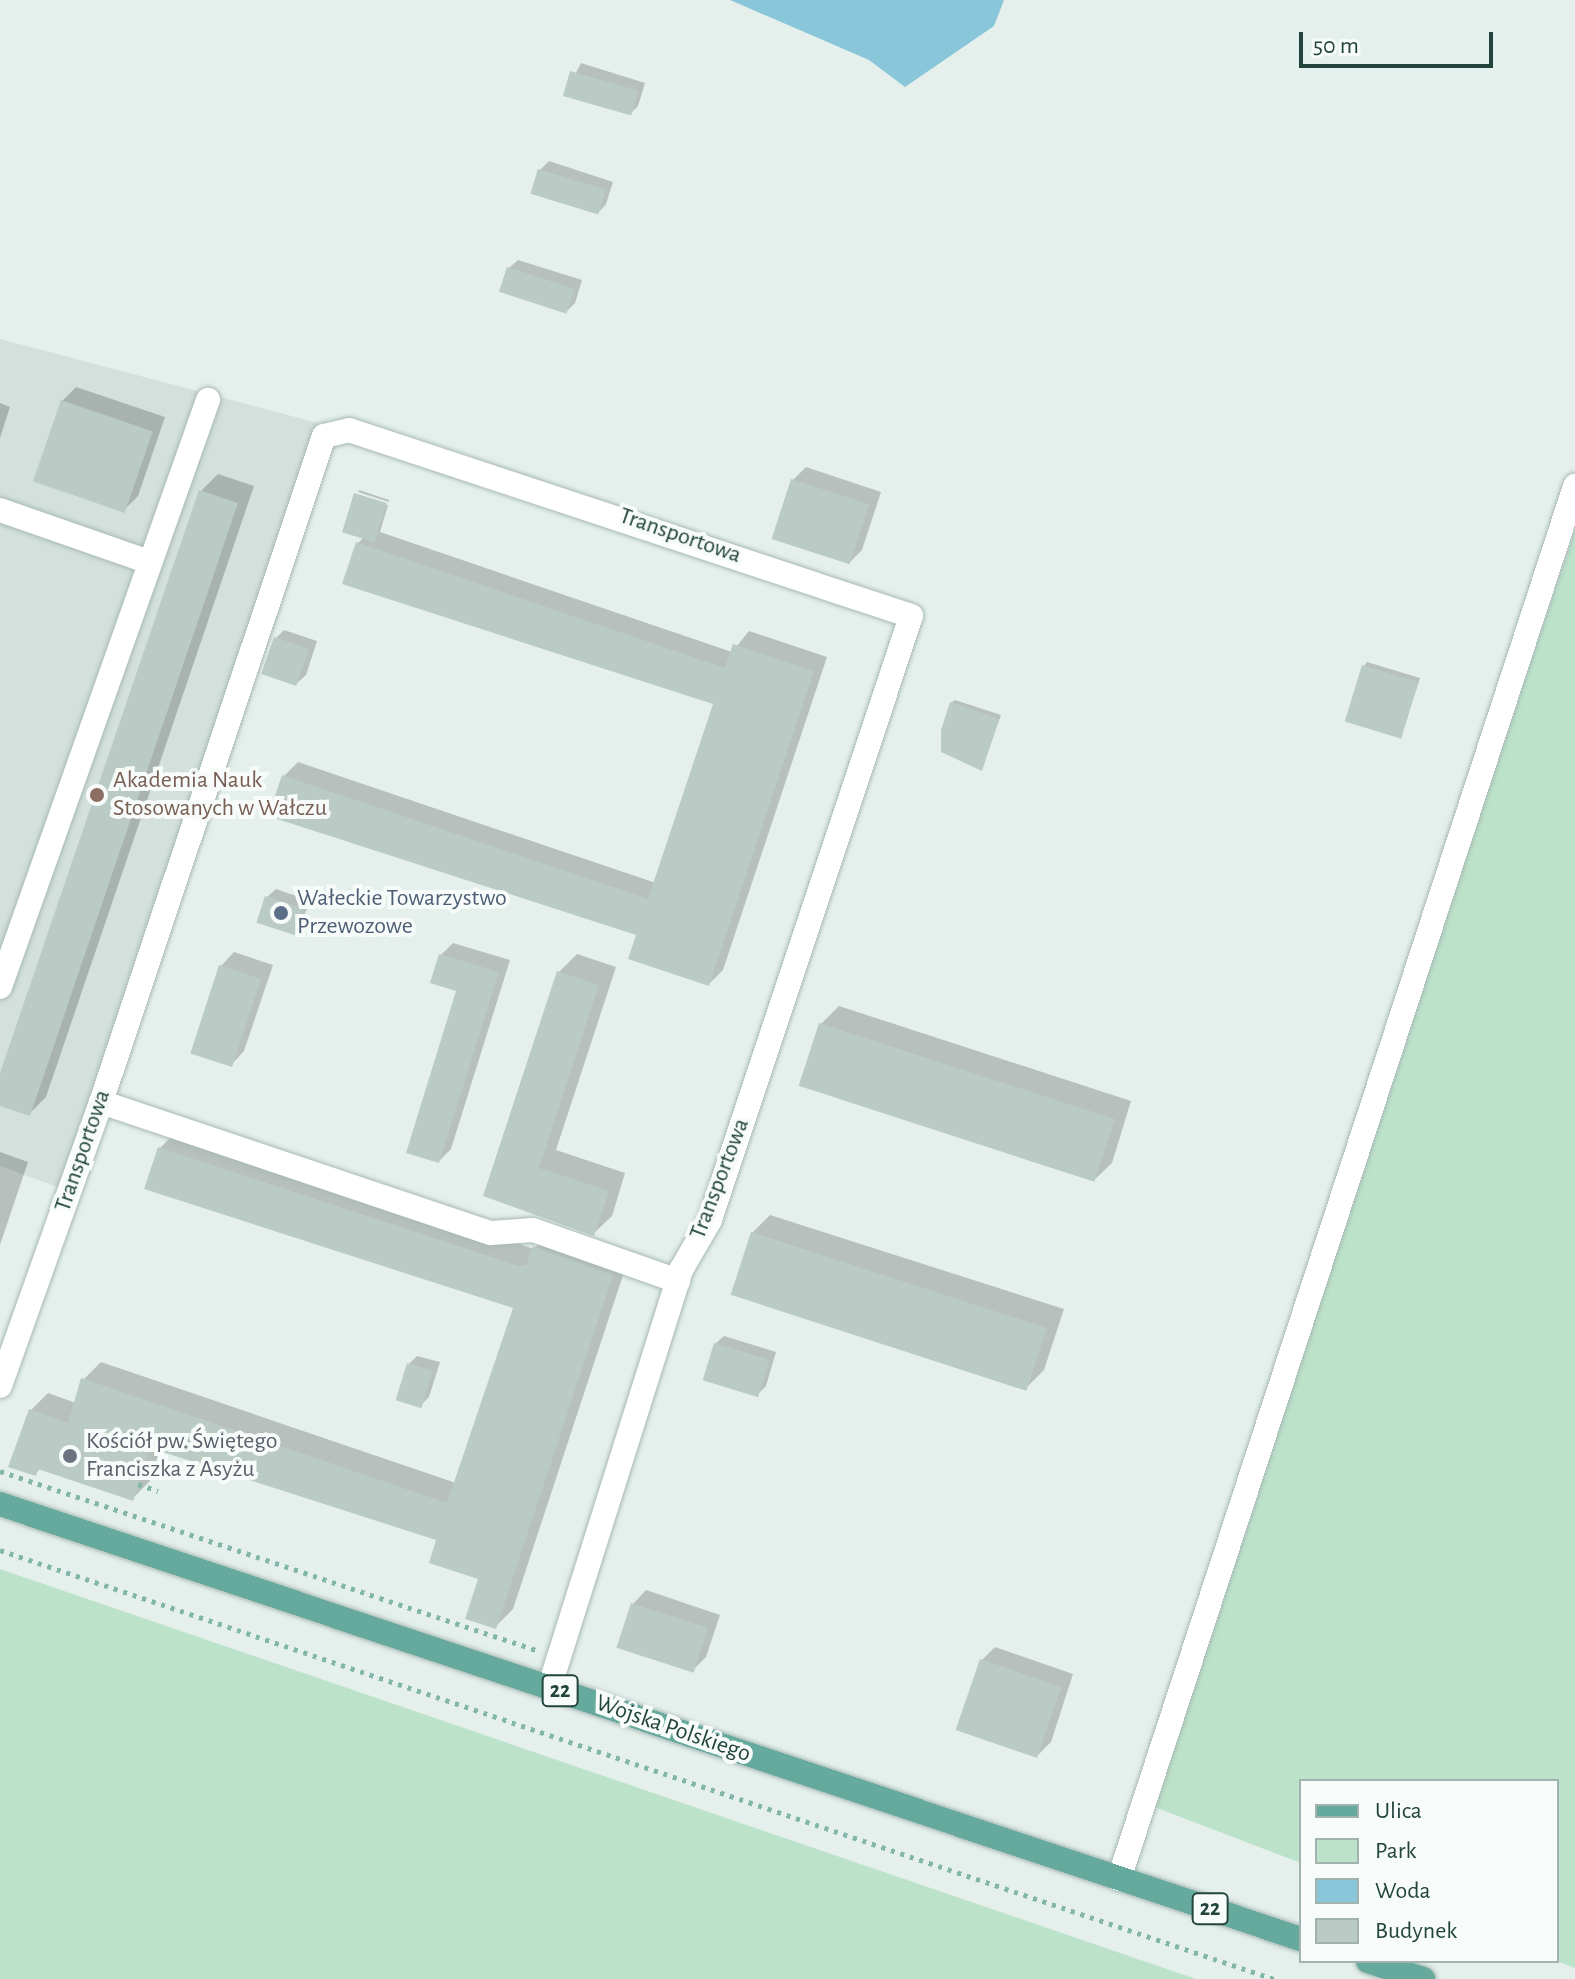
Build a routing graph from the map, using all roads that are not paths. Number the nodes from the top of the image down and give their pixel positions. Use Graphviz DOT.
graph roads {
  1 [pos="208,400"];
  2 [pos="1575,486"];
  3 [pos="0,510"];
  4 [pos="149,562"];
  5 [pos="0,987"];
  6 [pos="101,1102"];
  7 [pos="680,1276"];
  8 [pos="0,1386"];
  9 [pos="0,1504"];
  10 [pos="549,1688"];
  11 [pos="1119,1879"];
  12 [pos="1299,1938"];
  13 [pos="1374,1963"];
  14 [pos="1423,1979"];
  1 -- 4 [label="street"];
  2 -- 11 [label="street"];
  3 -- 4 [label="street"];
  4 -- 5 [label="street"];
  6 -- 7 [label="street"];
  6 -- 7 [label="street, Transportowa"];
  6 -- 8 [label="street, Transportowa"];
  7 -- 10 [label="street, Transportowa"];
  9 -- 10 [label="main road, Wojska Polskiego / 22"];
  10 -- 11 [label="main road, Wojska Polskiego / 22"];
  11 -- 12 [label="main road, Wojska Polskiego / 22"];
  13 -- 14 [label="main road"];
}
